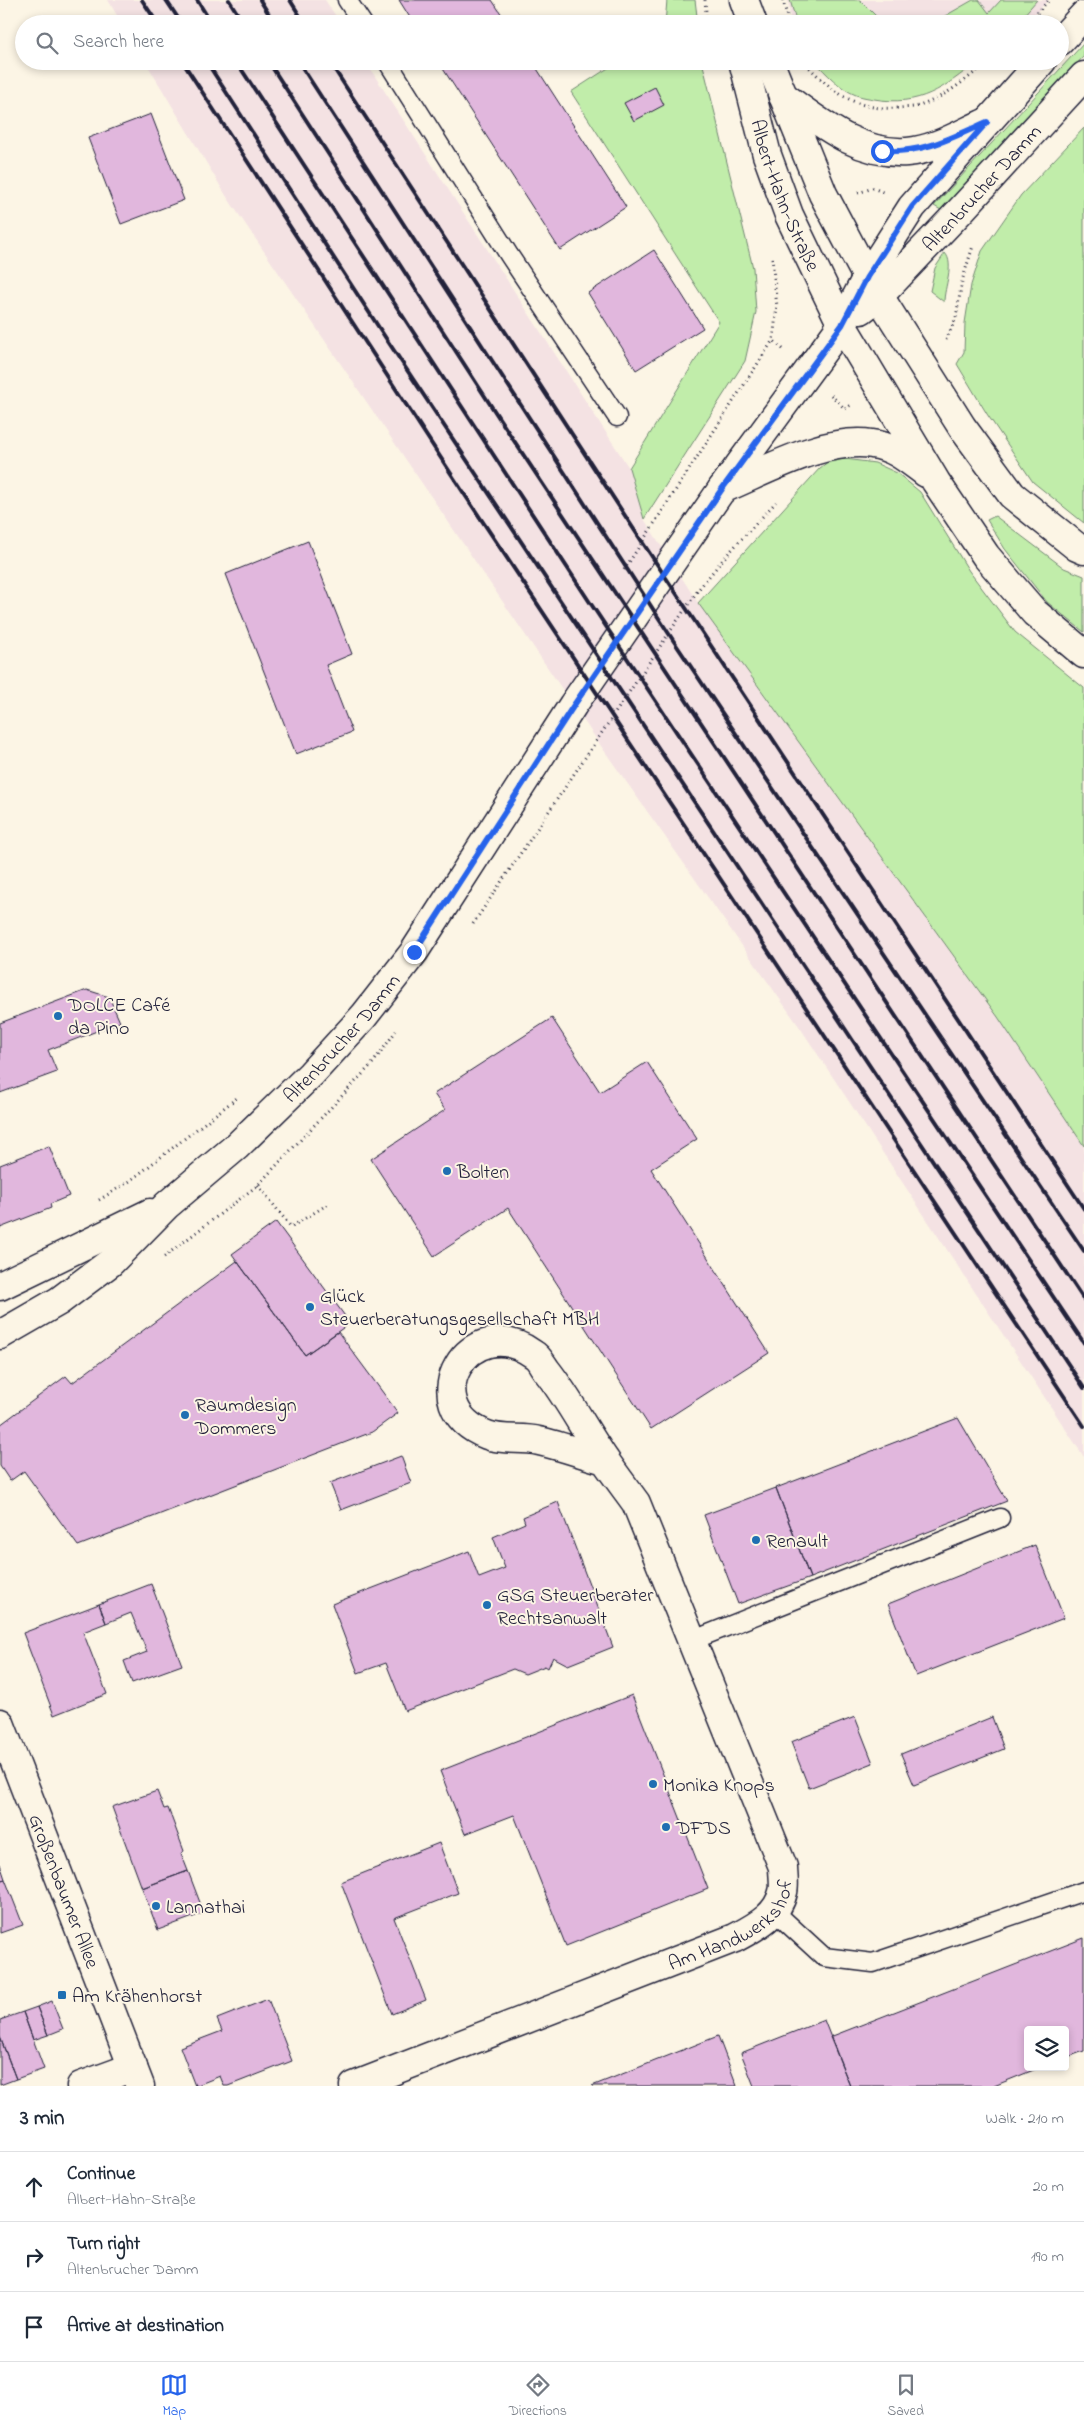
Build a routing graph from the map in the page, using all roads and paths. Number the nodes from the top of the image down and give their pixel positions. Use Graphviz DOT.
graph roads {
  1 [pos="347,0"];
  2 [pos="705,0"];
  3 [pos="743,0"];
  4 [pos="783,0"];
  5 [pos="1049,0"];
  6 [pos="357,15"];
  7 [pos="706,15"];
  8 [pos="742,15"];
  9 [pos="749,15"];
  10 [pos="787,15"];
  11 [pos="1035,15"];
  12 [pos="1084,15"];
  13 [pos="1069,31"];
  14 [pos="393,70"];
  15 [pos="745,70"];
  16 [pos="773,70"];
  17 [pos="813,70"];
  18 [pos="978,70"];
  19 [pos="1034,70"];
  20 [pos="1084,76"];
  21 [pos="783,96"];
  22 [pos="987,122"];
  23 [pos="873,286"];
  24 [pos="842,325"];
  25 [pos="773,340"];
  26 [pos="617,417"];
  27 [pos="936,482"];
  28 [pos="722,489"];
  29 [pos="653,524"];
  30 [pos="1084,550"];
  31 [pos="698,590"];
  32 [pos="1084,654"];
  33 [pos="600,734"];
  34 [pos="239,1096"];
  35 [pos="258,1185"];
  36 [pos="96,1202"];
  37 [pos="330,1203"];
  38 [pos="167,1205"];
  39 [pos="0,1286"];
  40 [pos="0,1334"];
  41 [pos="605,1460"];
  42 [pos="1000,1518"];
  43 [pos="691,1641"];
  44 [pos="0,1723"];
  45 [pos="1084,1891"];
  46 [pos="774,1911"];
  47 [pos="136,2076"];
  48 [pos="81,2086"];
  49 [pos="354,2086"];
  1 -- 6 [label="lane"];
  2 -- 7 [label="path"];
  3 -- 8 [label="main road"];
  3 -- 9 [label="main road"];
  4 -- 10 [label="path"];
  5 -- 11 [label="path"];
  12 -- 13 [label="main road"];
  14 -- 26 [label="lane"];
  15 -- 24 [label="main road, Albert-Hahn-Straße"];
  16 -- 21 [label="main road, Albert-Hahn-Straße"];
  17 -- 18 [label="path"];
  19 -- 22 [label="main road, Altenbrucher Damm"];
  20 -- 23 [label="main road, Altenbrucher Damm"];
  21 -- 22 [label="main road, Albert-Hahn-Straße"];
  21 -- 23 [label="main road, Albert-Hahn-Straße"];
  22 -- 23 [label="main road, Altenbrucher Damm"];
  23 -- 24 [label="main road, Altenbrucher Damm"];
  23 -- 30 [label="main road, Albert-Hahn-Straße"];
  24 -- 27 [label="main road, Albert-Hahn-Straße"];
  24 -- 28 [label="main road, Altenbrucher Damm"];
  25 -- 29 [label="path"];
  27 -- 28 [label="main road"];
  27 -- 32 [label="main road"];
  28 -- 38 [label="main road, Altenbrucher Damm"];
  31 -- 33 [label="path"];
  34 -- 36 [label="path"];
  35 -- 37 [label="path"];
  38 -- 39 [label="main road, Altenbrucher Damm"];
  38 -- 40 [label="main road, Altenbrucher Damm"];
  41 -- 41 [label="main road, Am Handwerkshof"];
  41 -- 43 [label="main road, Am Handwerkshof"];
  42 -- 43 [label="lane"];
  43 -- 46 [label="main road, Am Handwerkshof"];
  44 -- 47 [label="main road, Großenbaumer Allee"];
  45 -- 46 [label="lane"];
  46 -- 49 [label="main road, Am Handwerkshof"];
  47 -- 48 [label="main road"];
}
